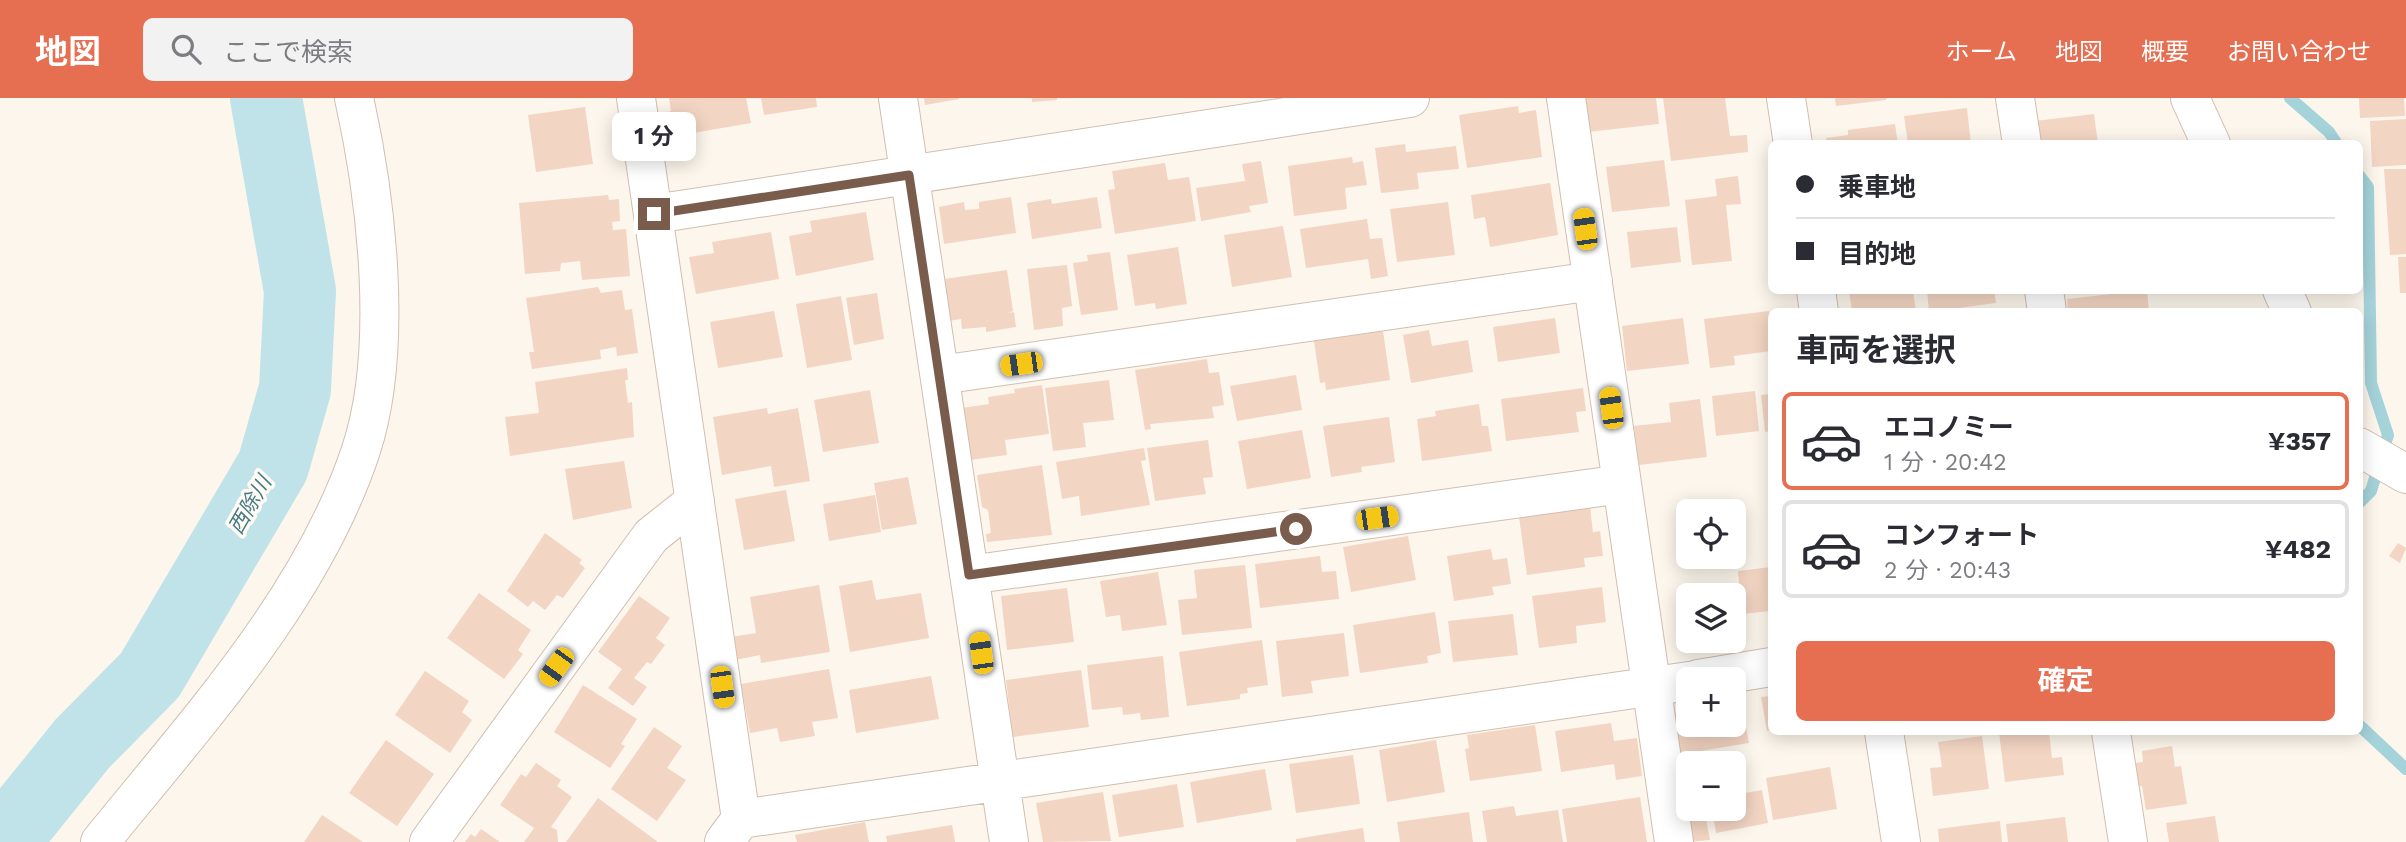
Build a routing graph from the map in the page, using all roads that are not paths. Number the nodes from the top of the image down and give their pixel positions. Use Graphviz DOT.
graph roads {
  1 [pos="354,98"];
  2 [pos="636,98"];
  3 [pos="898,98"];
  4 [pos="1410,98"];
  5 [pos="1566,98"];
  6 [pos="1786,98"];
  7 [pos="2015,98"];
  8 [pos="2190,98"];
  9 [pos="1792,140"];
  10 [pos="2021,140"];
  11 [pos="2209,140"];
  12 [pos="909,175"];
  13 [pos="654,214"];
  14 [pos="1593,281"];
  15 [pos="940,375"];
  16 [pos="2363,450"];
  17 [pos="2399,471"];
  18 [pos="1622,484"];
  19 [pos="695,501"];
  20 [pos="969,575"];
  21 [pos="1768,667"];
  22 [pos="1746,671"];
  23 [pos="1676,683"];
  24 [pos="1651,687"];
  25 [pos="1884,735"];
  26 [pos="2111,735"];
  27 [pos="1000,783"];
  28 [pos="733,831"];
  29 [pos="100,842"];
  30 [pos="429,842"];
  31 [pos="1009,842"];
  32 [pos="1674,842"];
  33 [pos="1901,842"];
  34 [pos="2128,842"];
  1 -- 29 [label="street"];
  2 -- 13 [label="street"];
  3 -- 12 [label="street"];
  4 -- 12 [label="street"];
  5 -- 14 [label="street"];
  6 -- 9 [label="street"];
  7 -- 10 [label="street"];
  8 -- 11 [label="street"];
  12 -- 13 [label="street"];
  12 -- 15 [label="street"];
  13 -- 19 [label="street"];
  14 -- 15 [label="street"];
  14 -- 18 [label="street"];
  15 -- 20 [label="street"];
  16 -- 17 [label="street"];
  18 -- 20 [label="street"];
  18 -- 24 [label="street"];
  19 -- 28 [label="street"];
  19 -- 30 [label="street"];
  20 -- 27 [label="street"];
  21 -- 22 [label="street"];
  23 -- 24 [label="street"];
  24 -- 27 [label="street"];
  24 -- 32 [label="street"];
  25 -- 33 [label="street"];
  26 -- 34 [label="street"];
  27 -- 28 [label="street"];
  27 -- 31 [label="street"];
}
